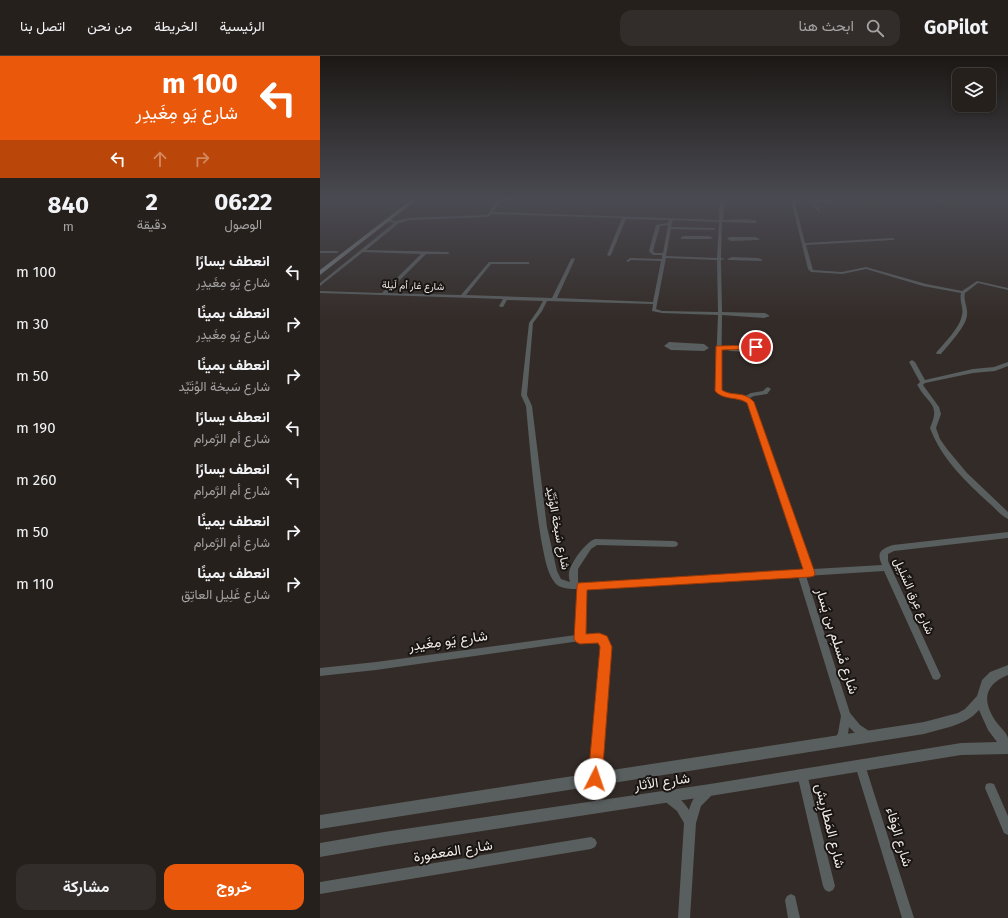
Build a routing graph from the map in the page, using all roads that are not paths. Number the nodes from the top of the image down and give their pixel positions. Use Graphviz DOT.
graph roads {
  1 [pos="352,240"];
  2 [pos="366,240"];
  3 [pos="373,240"];
  4 [pos="615,240"];
  5 [pos="654,240"];
  6 [pos="667,240"];
  7 [pos="720,240"];
  8 [pos="802,240"];
  9 [pos="871,240"];
  10 [pos="803,244"];
  11 [pos="362,251"];
  12 [pos="320,252"];
  13 [pos="337,252"];
  14 [pos="424,252"];
  15 [pos="448,253"];
  16 [pos="609,255"];
  17 [pos="664,257"];
  18 [pos="573,259"];
  19 [pos="720,259"];
  20 [pos="729,259"];
  21 [pos="326,261"];
  22 [pos="628,261"];
  23 [pos="528,263"];
  24 [pos="320,273"];
  25 [pos="320,285"];
  26 [pos="1008,289"];
  27 [pos="320,292"];
  28 [pos="963,292"];
  29 [pos="383,294"];
  30 [pos="463,296"];
  31 [pos="506,298"];
  32 [pos="546,299"];
  33 [pos="554,299"];
  34 [pos="654,303"];
  35 [pos="501,306"];
  36 [pos="720,314"];
  37 [pos="731,314"];
  38 [pos="706,348"];
  39 [pos="718,348"];
  40 [pos="730,348"];
  41 [pos="939,353"];
  42 [pos="912,362"];
  43 [pos="1008,364"];
  44 [pos="923,382"];
  45 [pos="768,390"];
  46 [pos="746,398"];
  47 [pos="1008,516"];
  48 [pos="1008,535"];
  49 [pos="674,544"];
  50 [pos="887,568"];
  51 [pos="806,573"];
  52 [pos="578,586"];
  53 [pos="580,639"];
  54 [pos="1008,670"];
  55 [pos="320,672"];
  56 [pos="936,676"];
  57 [pos="982,698"];
  58 [pos="846,716"];
  59 [pos="869,737"];
  60 [pos="839,741"];
  61 [pos="1008,747"];
  62 [pos="860,765"];
  63 [pos="802,774"];
  64 [pos="595,779"];
  65 [pos="990,788"];
  66 [pos="710,790"];
  67 [pos="667,796"];
  68 [pos="320,822"];
  69 [pos="690,823"];
  70 [pos="1008,829"];
  71 [pos="591,843"];
  72 [pos="320,850"];
  73 [pos="829,886"];
  74 [pos="320,888"];
  75 [pos="790,900"];
  76 [pos="684,918"];
  77 [pos="794,918"];
  78 [pos="908,918"];
  1 -- 13 [label="main road"];
  2 -- 24 [label="main road"];
  3 -- 11 [label="street"];
  4 -- 16 [label="street"];
  5 -- 17 [label="street"];
  6 -- 17 [label="street"];
  7 -- 19 [label="street"];
  8 -- 10 [label="street"];
  9 -- 10 [label="street"];
  10 -- 28 [label="street"];
  11 -- 14 [label="street"];
  11 -- 25 [label="street"];
  12 -- 13 [label="street"];
  13 -- 21 [label="main road"];
  14 -- 15 [label="street"];
  14 -- 29 [label="street"];
  17 -- 19 [label="street"];
  17 -- 22 [label="street"];
  17 -- 34 [label="street"];
  18 -- 33 [label="street"];
  19 -- 20 [label="street"];
  19 -- 36 [label="street"];
  20 -- 20 [label="street"];
  23 -- 30 [label="street"];
  26 -- 28 [label="street"];
  27 -- 29 [label="street, شارع غار أم لَيلة"];
  28 -- 41 [label="street"];
  29 -- 30 [label="street, شارع غار أم لَيلة"];
  30 -- 31 [label="street, شارع غار أم لَيلة"];
  31 -- 32 [label="street, شارع غار أم لَيلة"];
  31 -- 35 [label="street"];
  32 -- 33 [label="street, شارع غار أم لَيلة"];
  32 -- 52 [label="street, شارع سَبخة الوُتَيِّد"];
  33 -- 34 [label="street, شارع غار أم لَيلة"];
  34 -- 36 [label="street"];
  36 -- 37 [label="street"];
  36 -- 39 [label="street"];
  37 -- 37 [label="street"];
  38 -- 38 [label="street"];
  38 -- 39 [label="street"];
  39 -- 40 [label="street"];
  39 -- 46 [label="street"];
  40 -- 40 [label="street"];
  42 -- 44 [label="street"];
  43 -- 44 [label="street"];
  44 -- 47 [label="street"];
  45 -- 46 [label="street"];
  46 -- 51 [label="street, شارع مُسلِم بن يَسار"];
  48 -- 50 [label="street, شارع عِرق السِّلِيل"];
  49 -- 52 [label="street"];
  50 -- 51 [label="street, شارع سَبخة الوُتَيِّد"];
  50 -- 56 [label="street, شارع عِرق السِّلِيل"];
  51 -- 52 [label="street, شارع سَبخة الوُتَيِّد"];
  51 -- 58 [label="street, شارع مُسلِم بن يَسار"];
  52 -- 53 [label="street"];
  53 -- 55 [label="street, شارع يَو مِغَيدِر"];
  53 -- 64 [label="street, شارع يَو مِغَيدِر"];
  54 -- 57 [label="street"];
  57 -- 59 [label="street, شارع الآثار"];
  57 -- 61 [label="street"];
  58 -- 59 [label="street, شارع مُسلِم بن يَسار"];
  58 -- 60 [label="street, شارع مُسلِم بن يَسار"];
  59 -- 60 [label="street, شارع الآثار"];
  60 -- 64 [label="street, شارع الآثار"];
  61 -- 62 [label="street, شارع الآثار"];
  62 -- 63 [label="street, شارع الآثار"];
  62 -- 78 [label="street, شارع الوَفاء"];
  63 -- 66 [label="street, شارع الآثار"];
  63 -- 73 [label="street, شارع المَطارِيش"];
  64 -- 68 [label="street, شارع الآثار"];
  65 -- 70 [label="street"];
  66 -- 67 [label="street, شارع الآثار"];
  66 -- 69 [label="street"];
  67 -- 69 [label="street"];
  67 -- 72 [label="street, شارع الآثار"];
  69 -- 76 [label="street"];
  71 -- 74 [label="street, شارع المَعمُورة"];
  75 -- 77 [label="street"];
}
